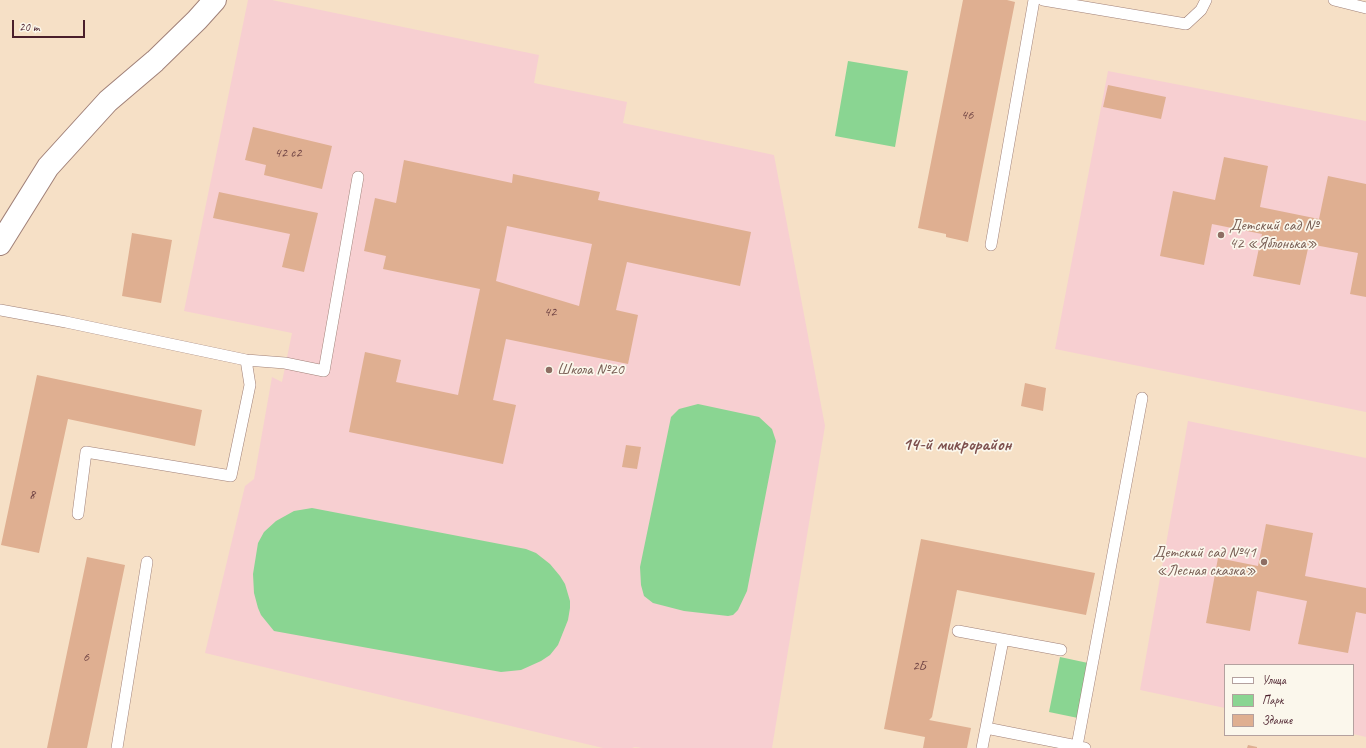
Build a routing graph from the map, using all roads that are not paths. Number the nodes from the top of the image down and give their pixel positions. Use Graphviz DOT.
graph roads {
  1 [pos="215,0"];
  2 [pos="1034,0"];
  3 [pos="1043,0"];
  4 [pos="1206,0"];
  5 [pos="1334,0"];
  6 [pos="1366,8"];
  7 [pos="358,177"];
  8 [pos="0,244"];
  9 [pos="991,245"];
  10 [pos="0,310"];
  11 [pos="246,360"];
  12 [pos="1142,398"];
  13 [pos="78,514"];
  14 [pos="146,562"];
  15 [pos="958,631"];
  16 [pos="1003,640"];
  17 [pos="1061,650"];
  18 [pos="986,728"];
  19 [pos="1081,747"];
  20 [pos="117,748"];
  21 [pos="982,748"];
  1 -- 8 [label="street"];
  2 -- 9 [label="lane"];
  3 -- 4 [label="lane"];
  5 -- 6 [label="lane"];
  7 -- 11 [label="lane"];
  10 -- 11 [label="lane"];
  11 -- 13 [label="lane"];
  12 -- 19 [label="lane"];
  14 -- 20 [label="lane"];
  15 -- 16 [label="lane"];
  16 -- 17 [label="lane"];
  16 -- 18 [label="lane"];
  18 -- 19 [label="lane"];
  18 -- 21 [label="lane"];
}
